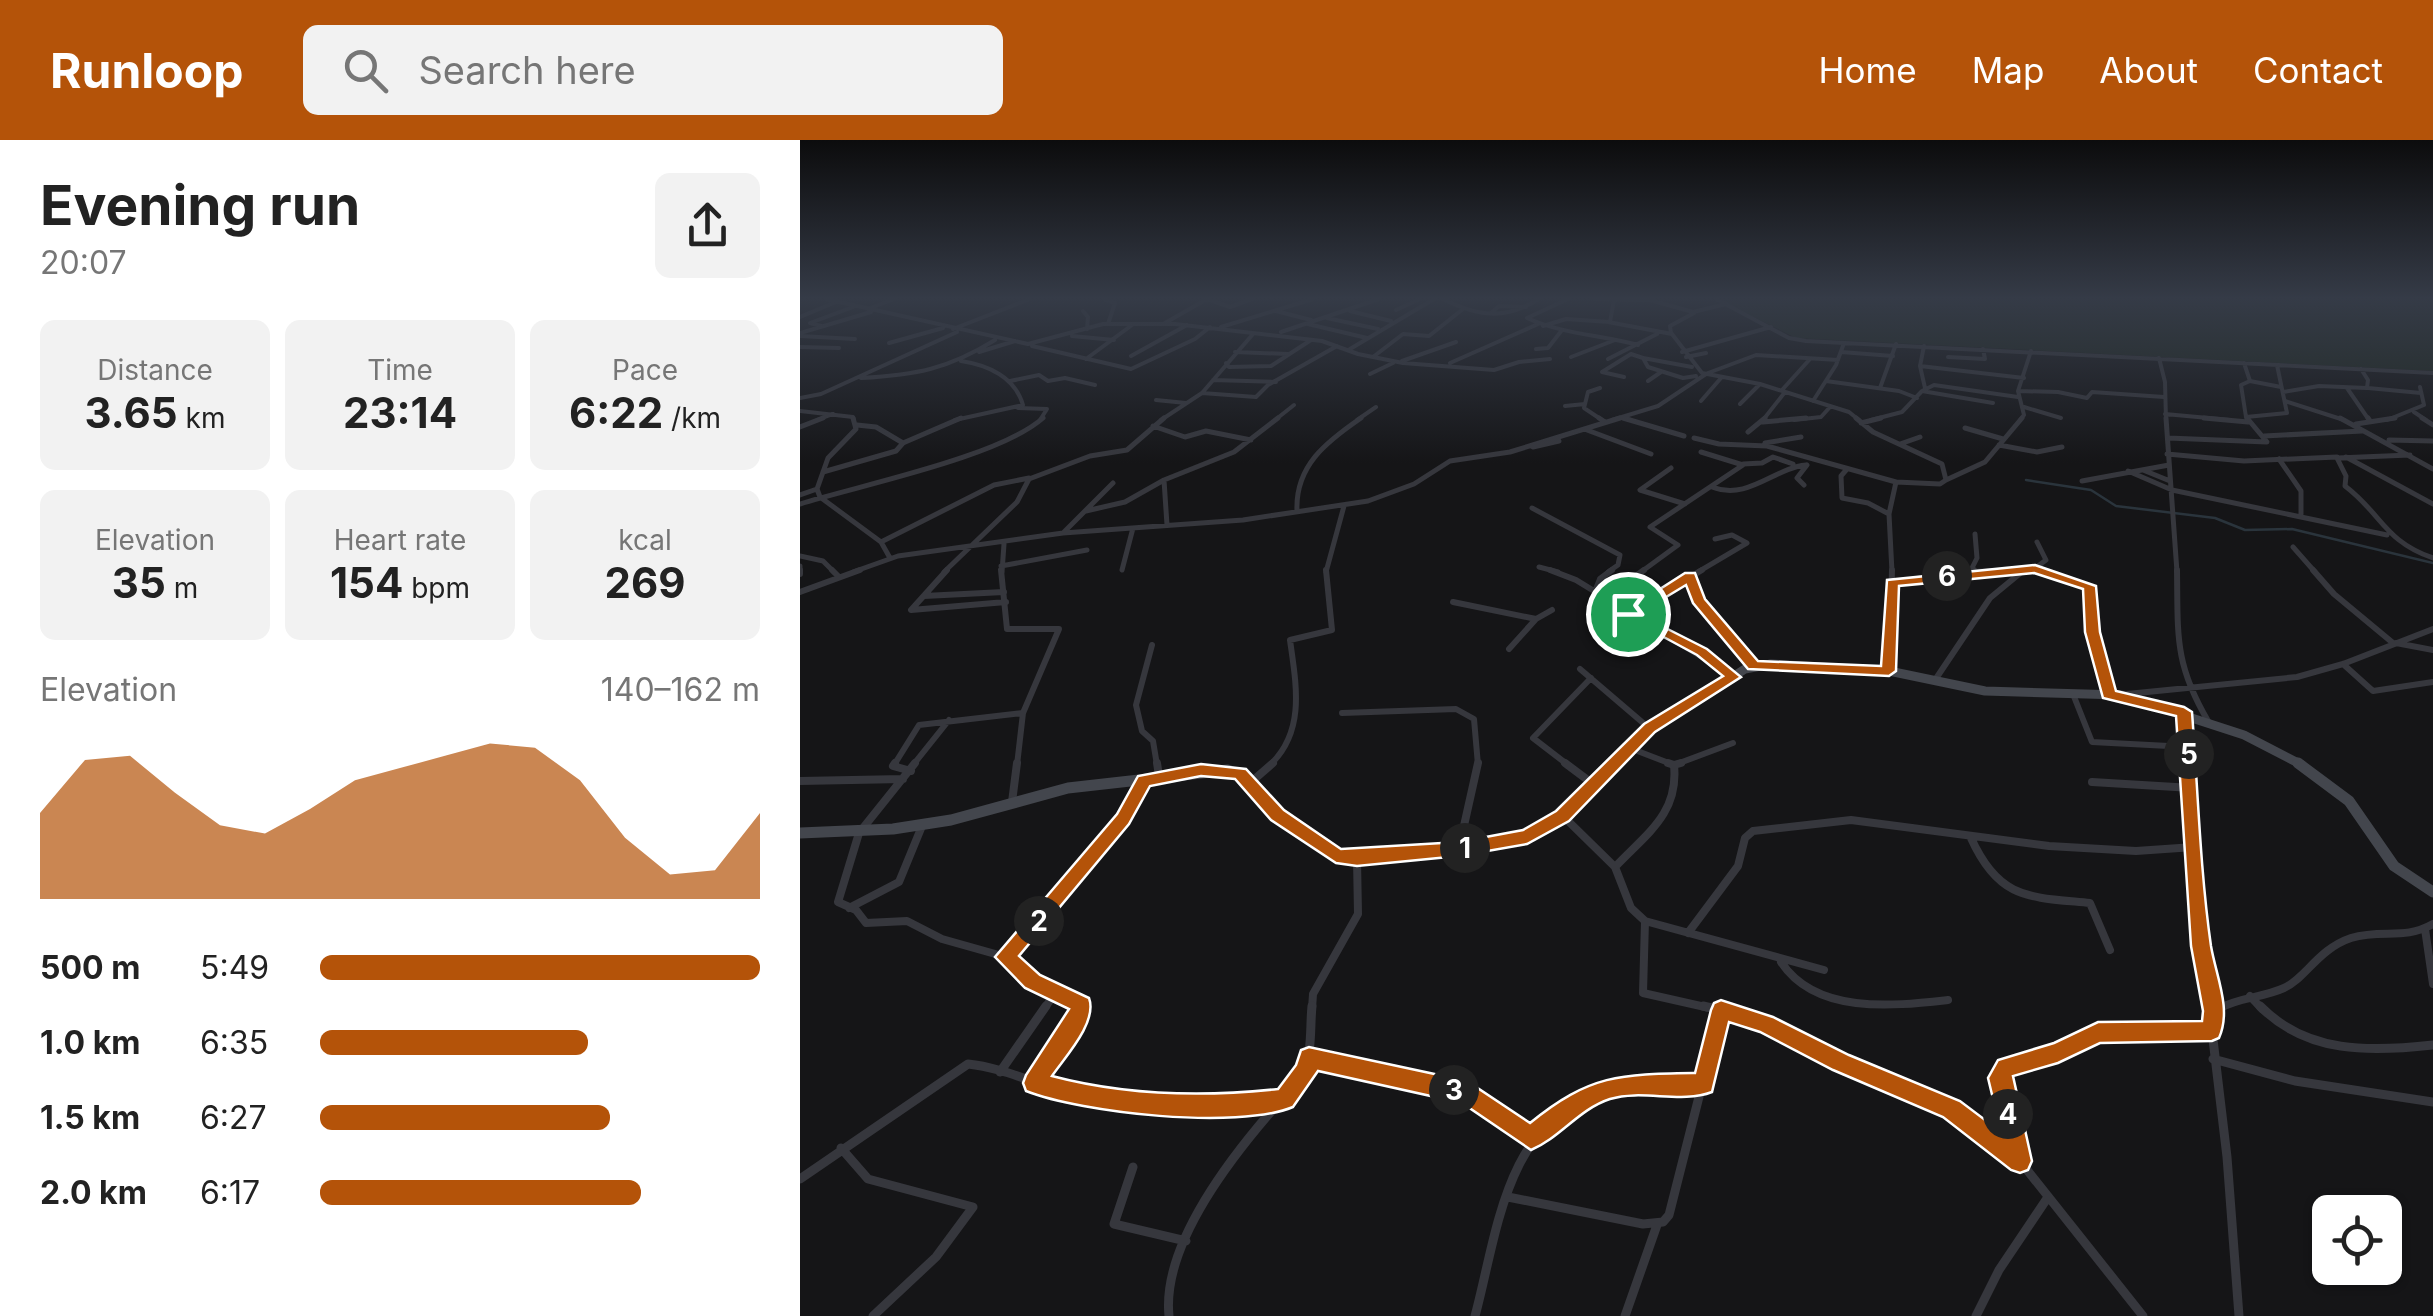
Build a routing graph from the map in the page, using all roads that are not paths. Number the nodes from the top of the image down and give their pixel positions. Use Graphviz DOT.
graph roads {
  1 [pos="906,354"];
  2 [pos="971,354"];
  3 [pos="1066,354"];
  4 [pos="1094,354"];
  5 [pos="1135,354"];
  6 [pos="1164,354"];
  7 [pos="1233,354"];
  8 [pos="1288,354"];
  9 [pos="1291,354"];
  10 [pos="1323,354"];
  11 [pos="1362,354"];
  12 [pos="1377,354"];
  13 [pos="1420,354"];
  14 [pos="1471,354"];
  15 [pos="1577,354"];
  16 [pos="1618,354"];
  17 [pos="1684,354"];
  18 [pos="1840,354"];
  19 [pos="1865,354"];
  20 [pos="1922,354"];
  21 [pos="1984,354"];
  22 [pos="2030,354"];
  23 [pos="2084,354"];
  24 [pos="1131,356"];
  25 [pos="1571,356"];
  26 [pos="1893,356"];
  27 [pos="1948,357"];
  28 [pos="1372,358"];
  29 [pos="1608,358"];
  30 [pos="1643,358"];
  31 [pos="1811,358"];
  32 [pos="2159,358"];
  33 [pos="1086,359"];
  34 [pos="1550,359"];
  35 [pos="1838,360"];
  36 [pos="961,361"];
  37 [pos="1395,362"];
  38 [pos="1226,363"];
  39 [pos="2244,363"];
  40 [pos="1444,365"];
  41 [pos="2277,365"];
  42 [pos="1920,366"];
  43 [pos="1694,367"];
  44 [pos="2361,369"];
  45 [pos="1662,371"];
  46 [pos="2433,373"];
  47 [pos="1370,374"];
  48 [pos="1704,374"];
  49 [pos="1624,376"];
  50 [pos="855,378"];
  51 [pos="1722,378"];
  52 [pos="2024,378"];
  53 [pos="1212,380"];
  54 [pos="1696,380"];
  55 [pos="1648,381"];
  56 [pos="1826,381"];
  57 [pos="2250,381"];
  58 [pos="1008,382"];
  59 [pos="1277,382"];
  60 [pos="1717,383"];
  61 [pos="1760,384"];
  62 [pos="1095,385"];
  63 [pos="1600,388"];
  64 [pos="1880,388"];
  65 [pos="2347,388"];
  66 [pos="2366,388"];
  67 [pos="1923,389"];
  68 [pos="2282,390"];
  69 [pos="1783,392"];
  70 [pos="1202,394"];
  71 [pos="2018,394"];
  72 [pos="2164,396"];
  73 [pos="1916,398"];
  74 [pos="800,400"];
  75 [pos="1156,400"];
  76 [pos="2285,400"];
  77 [pos="1701,401"];
  78 [pos="1813,401"];
  79 [pos="1187,403"];
  80 [pos="1585,404"];
  81 [pos="1740,404"];
  82 [pos="1993,404"];
  83 [pos="1294,405"];
  84 [pos="2424,405"];
  85 [pos="1565,406"];
  86 [pos="1830,406"];
  87 [pos="2433,406"];
  88 [pos="1376,407"];
  89 [pos="2022,407"];
  90 [pos="1018,408"];
  91 [pos="800,411"];
  92 [pos="2414,412"];
  93 [pos="834,414"];
  94 [pos="2166,414"];
  95 [pos="1622,418"];
  96 [pos="2061,418"];
  97 [pos="2247,419"];
  98 [pos="1763,422"];
  99 [pos="2371,422"];
  100 [pos="1606,423"];
  101 [pos="1861,423"];
  102 [pos="857,425"];
  103 [pos="2355,425"];
  104 [pos="2433,425"];
  105 [pos="1152,426"];
  106 [pos="800,427"];
  107 [pos="1965,428"];
  108 [pos="1586,430"];
  109 [pos="1748,432"];
  110 [pos="2368,432"];
  111 [pos="1684,436"];
  112 [pos="2263,436"];
  113 [pos="1802,437"];
  114 [pos="1884,437"];
  115 [pos="1920,437"];
  116 [pos="1694,438"];
  117 [pos="2168,438"];
  118 [pos="1252,440"];
  119 [pos="2387,440"];
  120 [pos="1560,441"];
  121 [pos="2433,441"];
  122 [pos="1906,442"];
  123 [pos="2001,442"];
  124 [pos="903,443"];
  125 [pos="1898,444"];
  126 [pos="1759,445"];
  127 [pos="1528,446"];
  128 [pos="2062,447"];
  129 [pos="1701,452"];
  130 [pos="1651,454"];
  131 [pos="2167,454"];
  132 [pos="2410,455"];
  133 [pos="2340,456"];
  134 [pos="1815,457"];
  135 [pos="2278,458"];
  136 [pos="2267,460"];
  137 [pos="1743,464"];
  138 [pos="1794,465"];
  139 [pos="1806,465"];
  140 [pos="2169,465"];
  141 [pos="2285,467"];
  142 [pos="1671,468"];
  143 [pos="2139,468"];
  144 [pos="1848,469"];
  145 [pos="2433,469"];
  146 [pos="2128,471"];
  147 [pos="822,472"];
  148 [pos="1030,478"];
  149 [pos="1164,480"];
  150 [pos="1946,480"];
  151 [pos="2082,481"];
  152 [pos="2170,481"];
  153 [pos="1113,482"];
  154 [pos="1896,482"];
  155 [pos="1804,485"];
  156 [pos="1712,488"];
  157 [pos="817,489"];
  158 [pos="2172,490"];
  159 [pos="800,495"];
  160 [pos="820,497"];
  161 [pos="800,504"];
  162 [pos="1345,504"];
  163 [pos="1686,504"];
  164 [pos="2433,504"];
  165 [pos="1532,508"];
  166 [pos="1086,511"];
  167 [pos="1297,511"];
  168 [pos="1887,514"];
  169 [pos="2300,515"];
  170 [pos="1167,525"];
  171 [pos="1133,528"];
  172 [pos="1063,533"];
  173 [pos="1975,534"];
  174 [pos="2387,534"];
  175 [pos="1715,539"];
  176 [pos="881,542"];
  177 [pos="2037,542"];
  178 [pos="1004,544"];
  179 [pos="2293,547"];
  180 [pos="966,548"];
  181 [pos="1087,550"];
  182 [pos="800,556"];
  183 [pos="890,558"];
  184 [pos="2433,558"];
  185 [pos="1002,566"];
  186 [pos="1539,567"];
  187 [pos="2035,569"];
  188 [pos="1122,570"];
  189 [pos="2024,570"];
  190 [pos="1973,572"];
  191 [pos="1690,576"];
  192 [pos="838,577"];
  193 [pos="1892,583"];
  194 [pos="1596,589"];
  195 [pos="800,592"];
  196 [pos="1004,592"];
  197 [pos="923,596"];
  198 [pos="1608,597"];
  199 [pos="1006,602"];
  200 [pos="1454,602"];
  201 [pos="1552,610"];
  202 [pos="1628,614"];
  203 [pos="1536,619"];
  204 [pos="2433,629"];
  205 [pos="2394,643"];
  206 [pos="1152,645"];
  207 [pos="1509,648"];
  208 [pos="2433,650"];
  209 [pos="2343,664"];
  210 [pos="1754,666"];
  211 [pos="1580,668"];
  212 [pos="1889,671"];
  213 [pos="1734,677"];
  214 [pos="1591,678"];
  215 [pos="1934,681"];
  216 [pos="2433,682"];
  217 [pos="2188,687"];
  218 [pos="2072,692"];
  219 [pos="2115,695"];
  220 [pos="2184,712"];
  221 [pos="1023,713"];
  222 [pos="1342,714"];
  223 [pos="949,720"];
  224 [pos="2208,720"];
  225 [pos="1649,728"];
  226 [pos="1733,743"];
  227 [pos="1626,747"];
  228 [pos="2188,747"];
  229 [pos="1674,765"];
  230 [pos="912,772"];
  231 [pos="1159,778"];
  232 [pos="904,780"];
  233 [pos="800,781"];
  234 [pos="1144,781"];
  235 [pos="1250,782"];
  236 [pos="2092,782"];
  237 [pos="1594,785"];
  238 [pos="2192,788"];
  239 [pos="1012,802"];
  240 [pos="1563,816"];
  241 [pos="923,824"];
  242 [pos="800,833"];
  243 [pos="859,834"];
  244 [pos="1971,838"];
  245 [pos="2194,847"];
  246 [pos="1459,849"];
  247 [pos="1357,858"];
  248 [pos="1615,866"];
  249 [pos="2433,892"];
  250 [pos="849,908"];
  251 [pos="1645,921"];
  252 [pos="2429,926"];
  253 [pos="1688,933"];
  254 [pos="2110,950"];
  255 [pos="1006,957"];
  256 [pos="1781,961"];
  257 [pos="1824,970"];
  258 [pos="2433,984"];
  259 [pos="1056,992"];
  260 [pos="2249,995"];
  261 [pos="1948,1000"];
  262 [pos="1721,1010"];
  263 [pos="2214,1011"];
  264 [pos="2212,1031"];
  265 [pos="2433,1045"];
  266 [pos="1309,1058"];
  267 [pos="2213,1059"];
  268 [pos="1000,1072"];
  269 [pos="1034,1083"];
  270 [pos="1704,1084"];
  271 [pos="1284,1099"];
  272 [pos="2433,1102"];
  273 [pos="1531,1138"];
  274 [pos="841,1148"];
  275 [pos="2020,1161"];
  276 [pos="1133,1167"];
  277 [pos="800,1179"];
  278 [pos="2048,1196"];
  279 [pos="1508,1197"];
  280 [pos="1657,1225"];
  281 [pos="1186,1241"];
  282 [pos="874,1316"];
  283 [pos="1169,1316"];
  284 [pos="1475,1316"];
  285 [pos="1625,1316"];
  286 [pos="1976,1316"];
  287 [pos="2143,1316"];
  288 [pos="2239,1316"];
  1 -- 50 [label="street"];
  2 -- 36 [label="street"];
  3 -- 33 [label="street"];
  4 -- 33 [label="street"];
  5 -- 24 [label="street"];
  6 -- 33 [label="street"];
  7 -- 38 [label="street"];
  8 -- 9 [label="street"];
  9 -- 38 [label="street"];
  10 -- 59 [label="street"];
  11 -- 28 [label="street"];
  12 -- 28 [label="street"];
  13 -- 37 [label="street"];
  14 -- 40 [label="street"];
  15 -- 25 [label="street"];
  16 -- 29 [label="street"];
  17 -- 43 [label="street"];
  18 -- 35 [label="street"];
  19 -- 26 [label="street"];
  20 -- 42 [label="street"];
  21 -- 27 [label="street"];
  22 -- 52 [label="street"];
  23 -- 32 [label="street"];
  26 -- 64 [label="street"];
  28 -- 37 [label="street"];
  30 -- 43 [label="street"];
  30 -- 45 [label="street"];
  30 -- 49 [label="street"];
  31 -- 35 [label="street"];
  31 -- 48 [label="street"];
  31 -- 69 [label="street"];
  32 -- 39 [label="street"];
  32 -- 72 [label="street"];
  34 -- 40 [label="street"];
  35 -- 56 [label="street"];
  36 -- 50 [label="street"];
  36 -- 58 [label="street"];
  37 -- 40 [label="street"];
  37 -- 47 [label="street"];
  38 -- 53 [label="street"];
  39 -- 41 [label="street"];
  39 -- 57 [label="street"];
  41 -- 44 [label="street"];
  41 -- 68 [label="street"];
  42 -- 52 [label="street"];
  42 -- 67 [label="street"];
  43 -- 48 [label="street"];
  44 -- 46 [label="street"];
  44 -- 66 [label="street"];
  45 -- 48 [label="street"];
  45 -- 55 [label="street"];
  48 -- 51 [label="street"];
  48 -- 54 [label="street"];
  50 -- 74 [label="street"];
  51 -- 60 [label="street"];
  51 -- 61 [label="street"];
  52 -- 71 [label="street"];
  53 -- 59 [label="street"];
  53 -- 70 [label="street"];
  54 -- 60 [label="street"];
  54 -- 95 [label="street"];
  56 -- 64 [label="street"];
  56 -- 78 [label="street"];
  57 -- 68 [label="street"];
  57 -- 97 [label="street"];
  58 -- 62 [label="street"];
  58 -- 90 [label="street"];
  59 -- 70 [label="street"];
  60 -- 77 [label="street"];
  61 -- 69 [label="street"];
  61 -- 81 [label="street"];
  63 -- 80 [label="street"];
  64 -- 73 [label="street"];
  65 -- 66 [label="street"];
  65 -- 68 [label="street"];
  65 -- 99 [label="street"];
  66 -- 84 [label="street"];
  67 -- 71 [label="street"];
  67 -- 73 [label="street"];
  67 -- 82 [label="street"];
  68 -- 76 [label="street"];
  69 -- 78 [label="street"];
  69 -- 98 [label="street"];
  70 -- 79 [label="street"];
  71 -- 72 [label="street"];
  71 -- 89 [label="street"];
  72 -- 94 [label="street"];
  73 -- 101 [label="street"];
  75 -- 79 [label="street"];
  76 -- 97 [label="street"];
  76 -- 103 [label="street"];
  78 -- 86 [label="street"];
  79 -- 105 [label="street"];
  80 -- 85 [label="street"];
  80 -- 100 [label="street"];
  83 -- 118 [label="street"];
  84 -- 87 [label="street"];
  84 -- 92 [label="street"];
  86 -- 98 [label="street"];
  86 -- 101 [label="street"];
  88 -- 167 [label="street"];
  89 -- 96 [label="street"];
  89 -- 123 [label="street"];
  90 -- 124 [label="street"];
  90 -- 160 [label="street"];
  91 -- 93 [label="street"];
  92 -- 99 [label="street"];
  92 -- 104 [label="street"];
  93 -- 102 [label="street"];
  93 -- 106 [label="street"];
  94 -- 97 [label="street"];
  94 -- 117 [label="street"];
  95 -- 100 [label="street"];
  95 -- 111 [label="street"];
  97 -- 112 [label="street"];
  98 -- 109 [label="street"];
  99 -- 103 [label="street"];
  100 -- 108 [label="street"];
  101 -- 114 [label="street"];
  102 -- 124 [label="street"];
  102 -- 147 [label="street"];
  103 -- 110 [label="street"];
  105 -- 118 [label="street"];
  105 -- 148 [label="street"];
  107 -- 123 [label="street"];
  108 -- 127 [label="street"];
  108 -- 130 [label="street"];
  110 -- 112 [label="street"];
  110 -- 119 [label="street"];
  112 -- 117 [label="street"];
  113 -- 126 [label="street"];
  114 -- 122 [label="street"];
  114 -- 125 [label="street"];
  115 -- 122 [label="street"];
  116 -- 126 [label="street"];
  117 -- 131 [label="street"];
  118 -- 149 [label="street"];
  119 -- 121 [label="street"];
  119 -- 132 [label="street"];
  120 -- 127 [label="street"];
  122 -- 125 [label="street"];
  123 -- 128 [label="street"];
  123 -- 150 [label="street"];
  124 -- 147 [label="street"];
  125 -- 150 [label="street"];
  126 -- 134 [label="street"];
  127 -- 162 [label="street"];
  129 -- 137 [label="street"];
  131 -- 136 [label="street"];
  131 -- 140 [label="street"];
  132 -- 133 [label="street"];
  132 -- 145 [label="street"];
  133 -- 135 [label="street"];
  133 -- 164 [label="street"];
  133 -- 174 [label="street"];
  134 -- 139 [label="street"];
  134 -- 144 [label="street"];
  135 -- 136 [label="street"];
  135 -- 141 [label="street"];
  136 -- 141 [label="street"];
  137 -- 138 [label="street"];
  137 -- 156 [label="street"];
  138 -- 139 [label="street"];
  138 -- 156 [label="street"];
  139 -- 155 [label="street"];
  140 -- 143 [label="street"];
  140 -- 152 [label="street"];
  141 -- 169 [label="street"];
  142 -- 163 [label="street"];
  143 -- 146 [label="street"];
  143 -- 152 [label="street"];
  144 -- 154 [label="street"];
  144 -- 168 [label="street"];
  146 -- 151 [label="street"];
  146 -- 158 [label="street"];
  147 -- 157 [label="street"];
  148 -- 176 [label="street"];
  148 -- 180 [label="street"];
  149 -- 166 [label="street"];
  149 -- 170 [label="street"];
  150 -- 154 [label="street"];
  152 -- 158 [label="street"];
  153 -- 166 [label="street"];
  154 -- 168 [label="street"];
  156 -- 163 [label="street"];
  157 -- 159 [label="street"];
  157 -- 160 [label="street"];
  158 -- 169 [label="street"];
  158 -- 217 [label="street"];
  160 -- 161 [label="street"];
  160 -- 176 [label="street"];
  162 -- 167 [label="street"];
  162 -- 235 [label="street"];
  163 -- 198 [label="street"];
  165 -- 194 [label="street"];
  166 -- 172 [label="street"];
  167 -- 170 [label="street"];
  168 -- 193 [label="street"];
  169 -- 174 [label="street"];
  170 -- 171 [label="street"];
  171 -- 172 [label="street"];
  171 -- 188 [label="street"];
  172 -- 178 [label="street"];
  173 -- 190 [label="street"];
  174 -- 184 [label="street"];
  175 -- 191 [label="street"];
  176 -- 183 [label="street"];
  177 -- 187 [label="street"];
  178 -- 180 [label="street"];
  178 -- 185 [label="street"];
  179 -- 205 [label="street"];
  180 -- 183 [label="street"];
  180 -- 197 [label="street"];
  181 -- 185 [label="street"];
  182 -- 192 [label="street"];
  183 -- 192 [label="street"];
  185 -- 196 [label="street"];
  186 -- 194 [label="street"];
  187 -- 189 [label="street"];
  187 -- 219 [label="street"];
  189 -- 190 [label="street"];
  189 -- 215 [label="street"];
  190 -- 193 [label="street"];
  191 -- 202 [label="street"];
  191 -- 210 [label="street"];
  192 -- 195 [label="street"];
  193 -- 212 [label="street"];
  194 -- 198 [label="street"];
  196 -- 197 [label="street"];
  196 -- 199 [label="street"];
  197 -- 199 [label="street"];
  198 -- 202 [label="street"];
  199 -- 221 [label="street"];
  200 -- 203 [label="street"];
  201 -- 203 [label="street"];
  202 -- 213 [label="street"];
  203 -- 207 [label="street"];
  204 -- 205 [label="street"];
  205 -- 208 [label="street"];
  205 -- 209 [label="street"];
  206 -- 231 [label="street"];
  209 -- 216 [label="street"];
  209 -- 217 [label="street"];
  210 -- 212 [label="street"];
  210 -- 213 [label="street"];
  211 -- 214 [label="street"];
  212 -- 215 [label="street"];
  213 -- 225 [label="street"];
  214 -- 225 [label="street"];
  214 -- 237 [label="street"];
  215 -- 218 [label="street"];
  217 -- 219 [label="street"];
  217 -- 224 [label="street"];
  218 -- 219 [label="street"];
  218 -- 228 [label="street"];
  219 -- 220 [label="street"];
  220 -- 224 [label="street"];
  220 -- 228 [label="street"];
  221 -- 223 [label="street"];
  221 -- 239 [label="street"];
  222 -- 246 [label="street"];
  223 -- 230 [label="street"];
  223 -- 230 [label="street"];
  224 -- 249 [label="street"];
  225 -- 227 [label="street"];
  226 -- 229 [label="street"];
  227 -- 229 [label="street"];
  227 -- 237 [label="street"];
  228 -- 238 [label="street"];
  229 -- 248 [label="street"];
  230 -- 232 [label="street"];
  231 -- 234 [label="street"];
  231 -- 235 [label="street"];
  232 -- 233 [label="street"];
  232 -- 243 [label="street"];
  234 -- 239 [label="street"];
  234 -- 255 [label="street"];
  235 -- 247 [label="street"];
  236 -- 238 [label="street"];
  237 -- 240 [label="street"];
  238 -- 245 [label="street"];
  239 -- 241 [label="street"];
  240 -- 246 [label="street"];
  240 -- 248 [label="street"];
  241 -- 243 [label="street"];
  241 -- 250 [label="street"];
  242 -- 243 [label="street"];
  243 -- 250 [label="street"];
  244 -- 245 [label="street"];
  244 -- 253 [label="street"];
  244 -- 254 [label="street"];
  245 -- 263 [label="street"];
  246 -- 247 [label="street"];
  247 -- 266 [label="street"];
  248 -- 251 [label="street"];
  250 -- 255 [label="street"];
  251 -- 253 [label="street"];
  251 -- 262 [label="street"];
  252 -- 258 [label="street"];
  252 -- 260 [label="street"];
  253 -- 256 [label="street"];
  255 -- 259 [label="street"];
  256 -- 257 [label="street"];
  256 -- 261 [label="street"];
  259 -- 268 [label="street"];
  259 -- 269 [label="street"];
  260 -- 263 [label="street"];
  260 -- 265 [label="street"];
  262 -- 270 [label="street"];
  262 -- 275 [label="street"];
  263 -- 264 [label="street"];
  264 -- 267 [label="street"];
  264 -- 275 [label="street"];
  266 -- 271 [label="street"];
  266 -- 273 [label="street"];
  267 -- 272 [label="street"];
  267 -- 288 [label="street"];
  268 -- 269 [label="street"];
  268 -- 274 [label="street"];
  269 -- 271 [label="street"];
  270 -- 273 [label="street"];
  270 -- 280 [label="street"];
  271 -- 281 [label="street"];
  273 -- 279 [label="street"];
  274 -- 277 [label="street"];
  274 -- 282 [label="street"];
  275 -- 278 [label="street"];
  276 -- 281 [label="street"];
  278 -- 286 [label="street"];
  278 -- 287 [label="street"];
  279 -- 280 [label="street"];
  279 -- 284 [label="street"];
  280 -- 285 [label="street"];
  281 -- 283 [label="street"];
}
